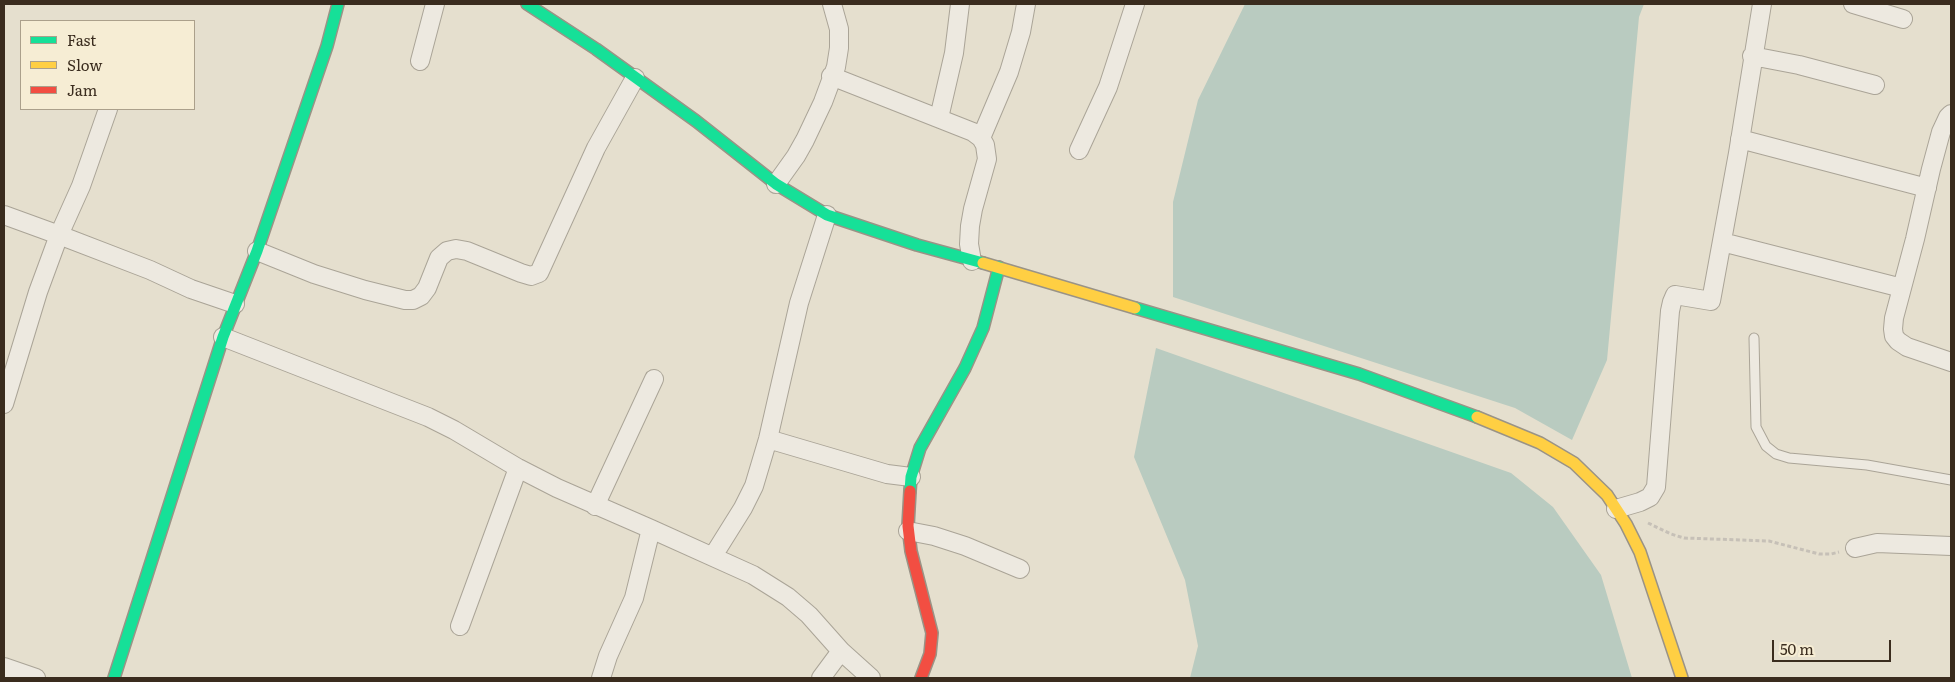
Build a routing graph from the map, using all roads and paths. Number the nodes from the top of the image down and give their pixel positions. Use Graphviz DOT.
graph roads {
  1 [pos="338,4"];
  2 [pos="344,4"];
  3 [pos="435,4"];
  4 [pos="527,4"];
  5 [pos="832,4"];
  6 [pos="960,4"];
  7 [pos="1026,4"];
  8 [pos="1134,4"];
  9 [pos="1762,4"];
  10 [pos="1853,4"];
  11 [pos="336,17"];
  12 [pos="1903,19"];
  13 [pos="1752,56"];
  14 [pos="420,60"];
  15 [pos="831,76"];
  16 [pos="635,78"];
  17 [pos="1875,85"];
  18 [pos="108,110"];
  19 [pos="1951,114"];
  20 [pos="940,118"];
  21 [pos="980,138"];
  22 [pos="1740,138"];
  23 [pos="1079,150"];
  24 [pos="776,184"];
  25 [pos="1927,188"];
  26 [pos="4,215"];
  27 [pos="827,215"];
  28 [pos="60,235"];
  29 [pos="1722,242"];
  30 [pos="258,251"];
  31 [pos="972,261"];
  32 [pos="999,267"];
  33 [pos="1902,288"];
  34 [pos="235,304"];
  35 [pos="223,337"];
  36 [pos="1754,338"];
  37 [pos="1951,362"];
  38 [pos="654,379"];
  39 [pos="4,404"];
  40 [pos="768,439"];
  41 [pos="518,468"];
  42 [pos="911,476"];
  43 [pos="1951,480"];
  44 [pos="595,506"];
  45 [pos="1616,509"];
  46 [pos="1644,521"];
  47 [pos="651,529"];
  48 [pos="908,531"];
  49 [pos="1951,546"];
  50 [pos="1855,548"];
  51 [pos="713,556"];
  52 [pos="1020,569"];
  53 [pos="460,626"];
  54 [pos="841,651"];
  55 [pos="4,667"];
  56 [pos="36,678"];
  57 [pos="116,678"];
  58 [pos="602,678"];
  59 [pos="821,678"];
  60 [pos="871,678"];
  61 [pos="921,678"];
  62 [pos="1682,678"];
  1 -- 11 [label="street"];
  2 -- 11 [label="street"];
  3 -- 14 [label="street"];
  4 -- 16 [label="street"];
  5 -- 15 [label="street"];
  6 -- 20 [label="street"];
  7 -- 21 [label="street"];
  8 -- 23 [label="street"];
  9 -- 13 [label="street"];
  10 -- 12 [label="street"];
  11 -- 30 [label="street"];
  13 -- 17 [label="street"];
  13 -- 22 [label="street"];
  15 -- 20 [label="street"];
  15 -- 24 [label="street"];
  16 -- 24 [label="street"];
  16 -- 30 [label="street"];
  18 -- 28 [label="street"];
  19 -- 25 [label="street"];
  20 -- 21 [label="street"];
  21 -- 31 [label="street"];
  22 -- 25 [label="street"];
  22 -- 29 [label="street"];
  24 -- 27 [label="street"];
  25 -- 33 [label="street"];
  26 -- 28 [label="street"];
  27 -- 31 [label="street"];
  27 -- 40 [label="street"];
  28 -- 34 [label="street"];
  28 -- 39 [label="street"];
  29 -- 33 [label="street"];
  29 -- 45 [label="street"];
  30 -- 34 [label="street"];
  31 -- 32 [label="street"];
  32 -- 42 [label="street"];
  32 -- 45 [label="street"];
  33 -- 37 [label="street"];
  34 -- 35 [label="street"];
  35 -- 41 [label="street"];
  35 -- 57 [label="street"];
  36 -- 43 [label="lane"];
  38 -- 44 [label="street"];
  40 -- 42 [label="street"];
  40 -- 51 [label="street"];
  41 -- 44 [label="street"];
  41 -- 53 [label="street"];
  42 -- 48 [label="street"];
  44 -- 47 [label="street"];
  45 -- 62 [label="street"];
  46 -- 50 [label="path"];
  47 -- 51 [label="street"];
  47 -- 58 [label="street"];
  48 -- 52 [label="street"];
  48 -- 61 [label="street"];
  49 -- 50 [label="street"];
  51 -- 54 [label="street"];
  54 -- 59 [label="street"];
  54 -- 60 [label="street"];
  55 -- 56 [label="street"];
}
